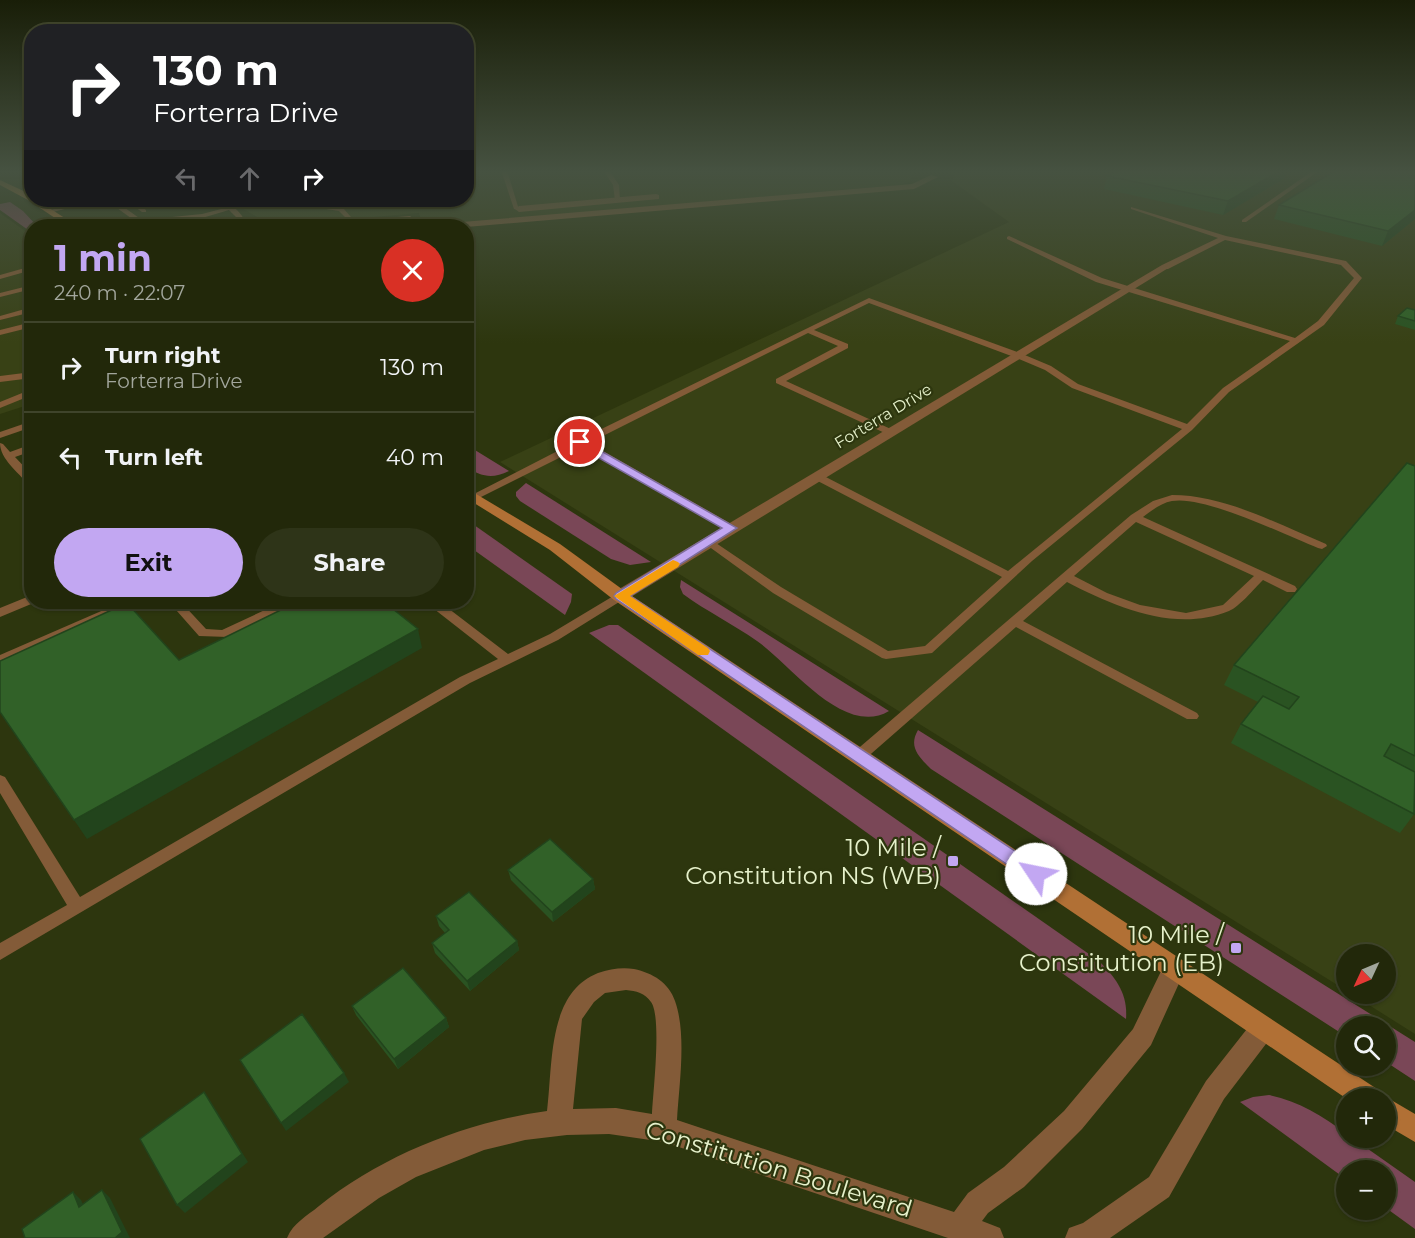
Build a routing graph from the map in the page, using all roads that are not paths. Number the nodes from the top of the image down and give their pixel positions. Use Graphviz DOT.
graph roads {
  1 [pos="1193,228"];
  2 [pos="1009,238"];
  3 [pos="1224,238"];
  4 [pos="1165,267"];
  5 [pos="24,270"];
  6 [pos="1,275"];
  7 [pos="24,289"];
  8 [pos="1128,289"];
  9 [pos="0,295"];
  10 [pos="24,313"];
  11 [pos="0,320"];
  12 [pos="24,326"];
  13 [pos="807,330"];
  14 [pos="0,333"];
  15 [pos="1294,340"];
  16 [pos="1017,355"];
  17 [pos="24,376"];
  18 [pos="0,380"];
  19 [pos="24,395"];
  20 [pos="2,402"];
  21 [pos="24,427"];
  22 [pos="1189,428"];
  23 [pos="890,432"];
  24 [pos="0,435"];
  25 [pos="580,442"];
  26 [pos="0,446"];
  27 [pos="24,450"];
  28 [pos="8,456"];
  29 [pos="24,473"];
  30 [pos="816,477"];
  31 [pos="474,492"];
  32 [pos="474,496"];
  33 [pos="1135,518"];
  34 [pos="731,528"];
  35 [pos="709,543"];
  36 [pos="1322,546"];
  37 [pos="1009,576"];
  38 [pos="1261,576"];
  39 [pos="1066,577"];
  40 [pos="1291,589"];
  41 [pos="621,596"];
  42 [pos="24,602"];
  43 [pos="115,609"];
  44 [pos="181,609"];
  45 [pos="276,609"];
  46 [pos="442,609"];
  47 [pos="0,613"];
  48 [pos="1014,621"];
  49 [pos="0,660"];
  50 [pos="507,660"];
  51 [pos="1192,716"];
  52 [pos="860,756"];
  53 [pos="0,781"];
  54 [pos="76,907"];
  55 [pos="0,952"];
  56 [pos="1174,968"];
  57 [pos="1263,1028"];
  58 [pos="1353,1088"];
  59 [pos="1396,1117"];
  60 [pos="558,1121"];
  61 [pos="664,1129"];
  62 [pos="1415,1130"];
  63 [pos="960,1233"];
  64 [pos="301,1238"];
  65 [pos="990,1238"];
  66 [pos="1079,1238"];
  1 -- 3 [label="lane"];
  2 -- 8 [label="lane"];
  3 -- 4 [label="lane"];
  3 -- 15 [label="lane"];
  4 -- 8 [label="street, Forterra Drive"];
  5 -- 6 [label="lane"];
  7 -- 9 [label="lane"];
  8 -- 15 [label="lane"];
  8 -- 16 [label="street, Forterra Drive"];
  10 -- 11 [label="lane"];
  12 -- 14 [label="lane"];
  13 -- 16 [label="lane"];
  13 -- 23 [label="lane"];
  13 -- 25 [label="lane"];
  15 -- 22 [label="lane"];
  16 -- 22 [label="lane"];
  16 -- 23 [label="street, Forterra Drive"];
  17 -- 18 [label="lane"];
  19 -- 20 [label="lane"];
  21 -- 24 [label="lane"];
  22 -- 37 [label="lane"];
  23 -- 30 [label="street, Forterra Drive"];
  25 -- 31 [label="lane"];
  25 -- 34 [label="lane"];
  26 -- 28 [label="lane"];
  27 -- 28 [label="lane"];
  28 -- 29 [label="lane"];
  30 -- 34 [label="street, Forterra Drive"];
  30 -- 37 [label="lane"];
  32 -- 41 [label="main road"];
  33 -- 36 [label="lane"];
  33 -- 38 [label="lane"];
  33 -- 39 [label="lane"];
  34 -- 35 [label="street, Forterra Drive"];
  35 -- 37 [label="lane"];
  35 -- 41 [label="street, Forterra Drive"];
  38 -- 39 [label="lane"];
  38 -- 40 [label="lane"];
  39 -- 48 [label="lane"];
  41 -- 50 [label="lane"];
  41 -- 52 [label="main road"];
  42 -- 47 [label="lane"];
  43 -- 49 [label="lane"];
  44 -- 45 [label="lane"];
  46 -- 50 [label="lane"];
  48 -- 51 [label="lane"];
  48 -- 52 [label="lane"];
  50 -- 54 [label="lane"];
  52 -- 56 [label="main road"];
  53 -- 54 [label="lane"];
  54 -- 55 [label="lane"];
  56 -- 57 [label="main road"];
  56 -- 63 [label="street"];
  57 -- 58 [label="main road"];
  57 -- 66 [label="street"];
  59 -- 62 [label="main road"];
  60 -- 61 [label="street, Constitution Boulevard"];
  60 -- 61 [label="street"];
  60 -- 64 [label="street, Constitution Boulevard"];
  61 -- 63 [label="street, Constitution Boulevard"];
  63 -- 65 [label="street, Constitution Boulevard"];
}
